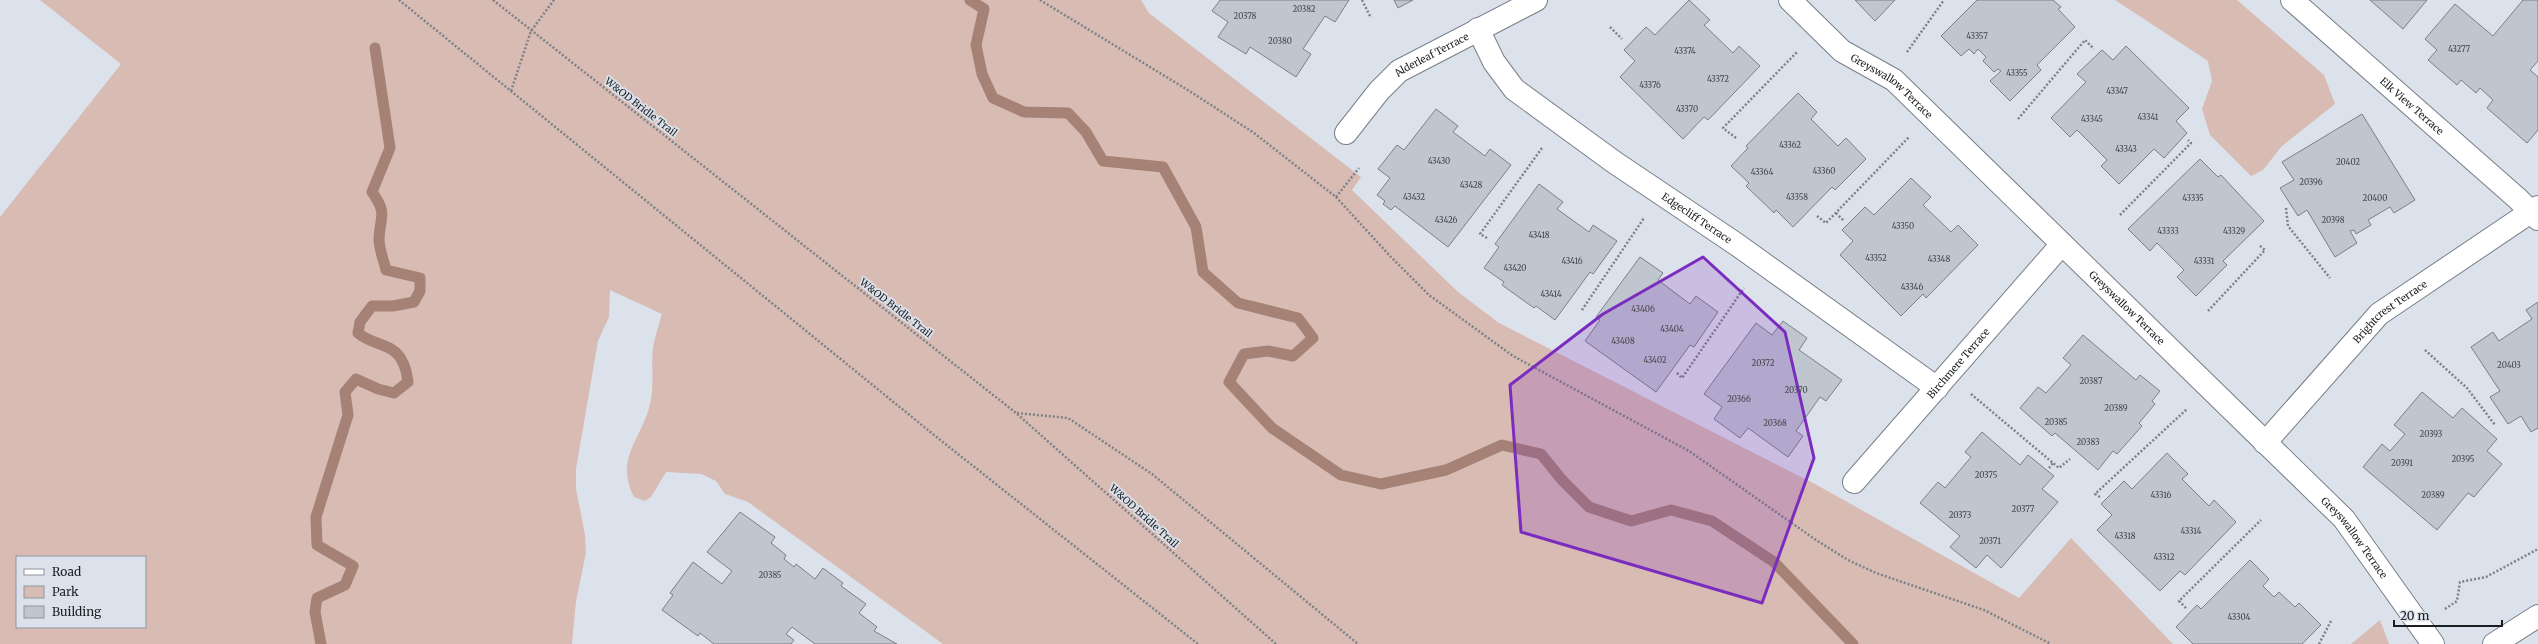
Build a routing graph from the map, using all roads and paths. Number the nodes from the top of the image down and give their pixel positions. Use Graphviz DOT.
graph roads {
  1 [pos="399,0"];
  2 [pos="493,0"];
  3 [pos="554,0"];
  4 [pos="1040,0"];
  5 [pos="1362,0"];
  6 [pos="1536,0"];
  7 [pos="1790,0"];
  8 [pos="1944,0"];
  9 [pos="2292,0"];
  10 [pos="1371,18"];
  11 [pos="1610,27"];
  12 [pos="1478,29"];
  13 [pos="531,31"];
  14 [pos="1622,39"];
  15 [pos="2094,49"];
  16 [pos="1798,51"];
  17 [pos="1906,52"];
  18 [pos="511,91"];
  19 [pos="2018,119"];
  20 [pos="1346,133"];
  21 [pos="1910,137"];
  22 [pos="1736,138"];
  23 [pos="2188,140"];
  24 [pos="1542,148"];
  25 [pos="1359,168"];
  26 [pos="1336,197"];
  27 [pos="2286,208"];
  28 [pos="2536,213"];
  29 [pos="1836,214"];
  30 [pos="2120,215"];
  31 [pos="1817,216"];
  32 [pos="1644,218"];
  33 [pos="1844,221"];
  34 [pos="1487,238"];
  35 [pos="2062,244"];
  36 [pos="2260,245"];
  37 [pos="2330,278"];
  38 [pos="1744,287"];
  39 [pos="1582,310"];
  40 [pos="2208,311"];
  41 [pos="2425,350"];
  42 [pos="1677,373"];
  43 [pos="1937,388"];
  44 [pos="1970,393"];
  45 [pos="2187,409"];
  46 [pos="1016,413"];
  47 [pos="2495,424"];
  48 [pos="2265,443"];
  49 [pos="2070,460"];
  50 [pos="2053,463"];
  51 [pos="2049,468"];
  52 [pos="1854,482"];
  53 [pos="2100,497"];
  54 [pos="2261,520"];
  55 [pos="2538,549"];
  56 [pos="2186,608"];
  57 [pos="2538,616"];
  58 [pos="2331,621"];
  59 [pos="2421,624"];
  60 [pos="1198,644"];
  61 [pos="1276,644"];
  62 [pos="1358,644"];
  63 [pos="2050,644"];
  64 [pos="2319,644"];
  65 [pos="2434,644"];
  66 [pos="2494,644"];
  1 -- 18 [label="path"];
  2 -- 13 [label="path, W&OD Bridle Trail"];
  3 -- 13 [label="path"];
  4 -- 26 [label="path"];
  5 -- 10 [label="path"];
  6 -- 12 [label="street, Alderleaf Terrace"];
  7 -- 35 [label="street, Greyswallow Terrace"];
  8 -- 17 [label="path"];
  9 -- 28 [label="street, Elk View Terrace"];
  11 -- 14 [label="path"];
  12 -- 20 [label="street, Alderleaf Terrace"];
  12 -- 43 [label="street, Edgecliff Terrace"];
  13 -- 18 [label="path"];
  13 -- 46 [label="path, W&OD Bridle Trail"];
  15 -- 19 [label="path"];
  16 -- 22 [label="path"];
  18 -- 60 [label="path"];
  21 -- 29 [label="path"];
  23 -- 30 [label="path"];
  24 -- 34 [label="path"];
  25 -- 26 [label="path"];
  26 -- 63 [label="path"];
  27 -- 37 [label="path"];
  28 -- 48 [label="street, Brightcrest Terrace"];
  29 -- 31 [label="path"];
  29 -- 33 [label="path"];
  32 -- 39 [label="path"];
  35 -- 43 [label="street, Birchmere Terrace"];
  35 -- 48 [label="street, Greyswallow Terrace"];
  36 -- 40 [label="path"];
  38 -- 42 [label="path"];
  41 -- 47 [label="path"];
  43 -- 52 [label="street, Birchmere Terrace"];
  44 -- 50 [label="path"];
  45 -- 53 [label="path"];
  46 -- 61 [label="path, W&OD Bridle Trail"];
  46 -- 62 [label="path"];
  48 -- 59 [label="street, Greyswallow Terrace"];
  49 -- 50 [label="path"];
  50 -- 51 [label="path"];
  54 -- 56 [label="path"];
  55 -- 59 [label="path"];
  57 -- 66 [label="street"];
  58 -- 64 [label="path"];
  59 -- 65 [label="street, Greyswallow Terrace"];
}
